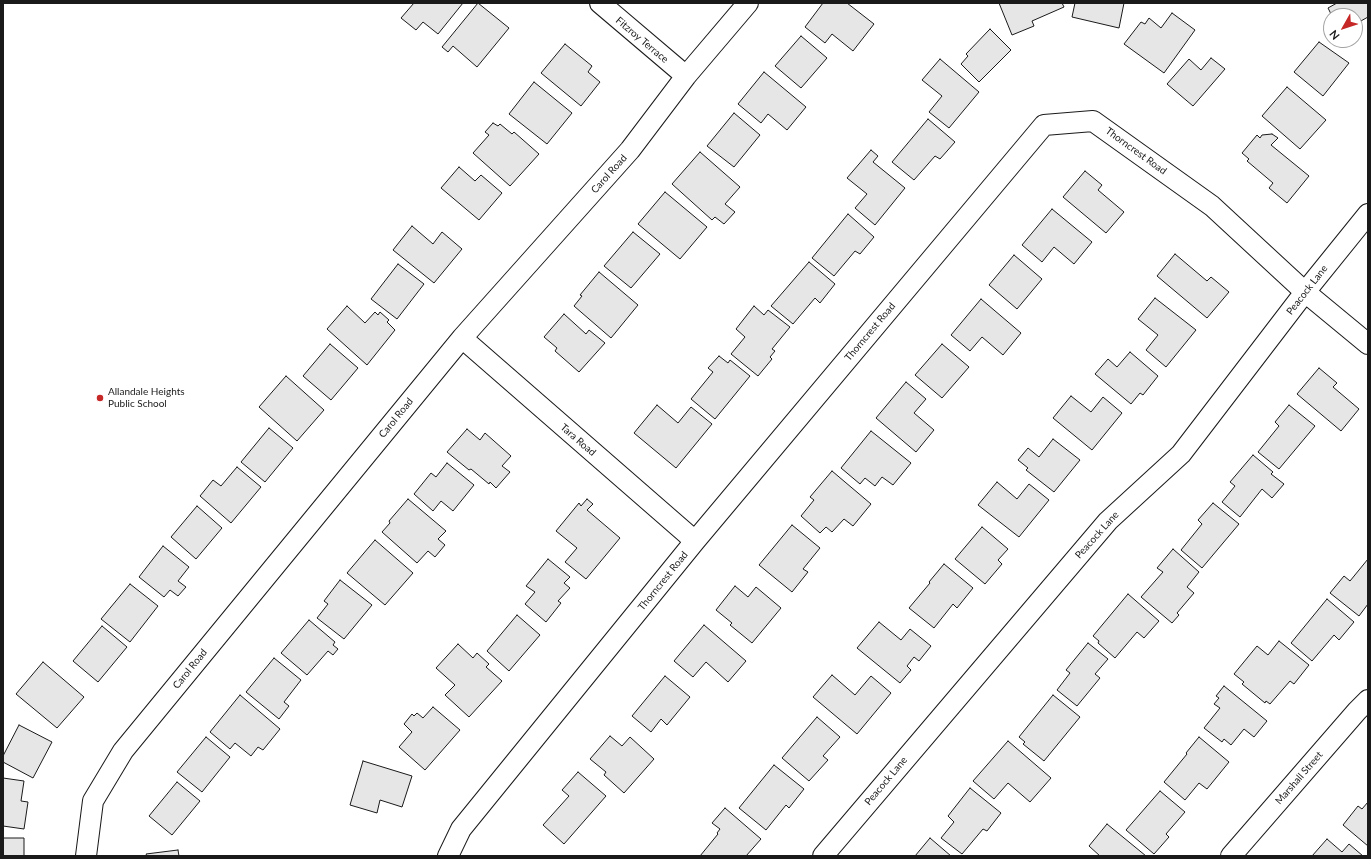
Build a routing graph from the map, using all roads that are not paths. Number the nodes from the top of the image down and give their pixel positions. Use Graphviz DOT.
graph roads {
  1 [pos="600,3"];
  2 [pos="748,3"];
  3 [pos="686,76"];
  4 [pos="1368,214"];
  5 [pos="1306,292"];
  6 [pos="462,338"];
  7 [pos="1368,344"];
  8 [pos="695,541"];
  9 [pos="1364,711"];
  10 [pos="86,856"];
  11 [pos="448,856"];
  12 [pos="823,856"];
  13 [pos="1232,856"];
  1 -- 3 [label="street, Fitzroy Terrace"];
  2 -- 3 [label="street, Carol Road"];
  3 -- 6 [label="street, Carol Road"];
  4 -- 5 [label="street, Peacock Lane"];
  5 -- 7 [label="street, Thorncrest Road"];
  5 -- 8 [label="street, Thorncrest Road"];
  5 -- 12 [label="street, Peacock Lane"];
  6 -- 8 [label="street, Tara Road"];
  6 -- 10 [label="street, Carol Road"];
  8 -- 11 [label="street, Thorncrest Road"];
  9 -- 13 [label="street, Marshall Street"];
}
